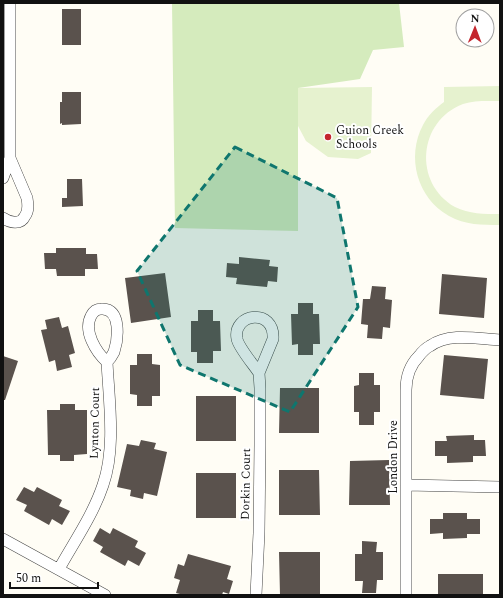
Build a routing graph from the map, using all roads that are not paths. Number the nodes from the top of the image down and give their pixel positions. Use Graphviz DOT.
graph roads {
  1 [pos="10,3"];
  2 [pos="10,158"];
  3 [pos="3,178"];
  4 [pos="3,218"];
  5 [pos="500,340"];
  6 [pos="107,362"];
  7 [pos="259,373"];
  8 [pos="406,485"];
  9 [pos="500,487"];
  10 [pos="3,539"];
  11 [pos="59,569"];
  12 [pos="105,595"];
  13 [pos="256,595"];
  14 [pos="406,595"];
  1 -- 2 [label="street"];
  2 -- 3 [label="street"];
  2 -- 4 [label="street"];
  5 -- 8 [label="street, London Drive"];
  6 -- 11 [label="street, Lynton Court"];
  7 -- 7 [label="street, Dorkin Court"];
  7 -- 13 [label="street, Dorkin Court"];
  8 -- 9 [label="street"];
  8 -- 14 [label="street, London Drive"];
  10 -- 11 [label="street"];
  11 -- 12 [label="street"];
}
